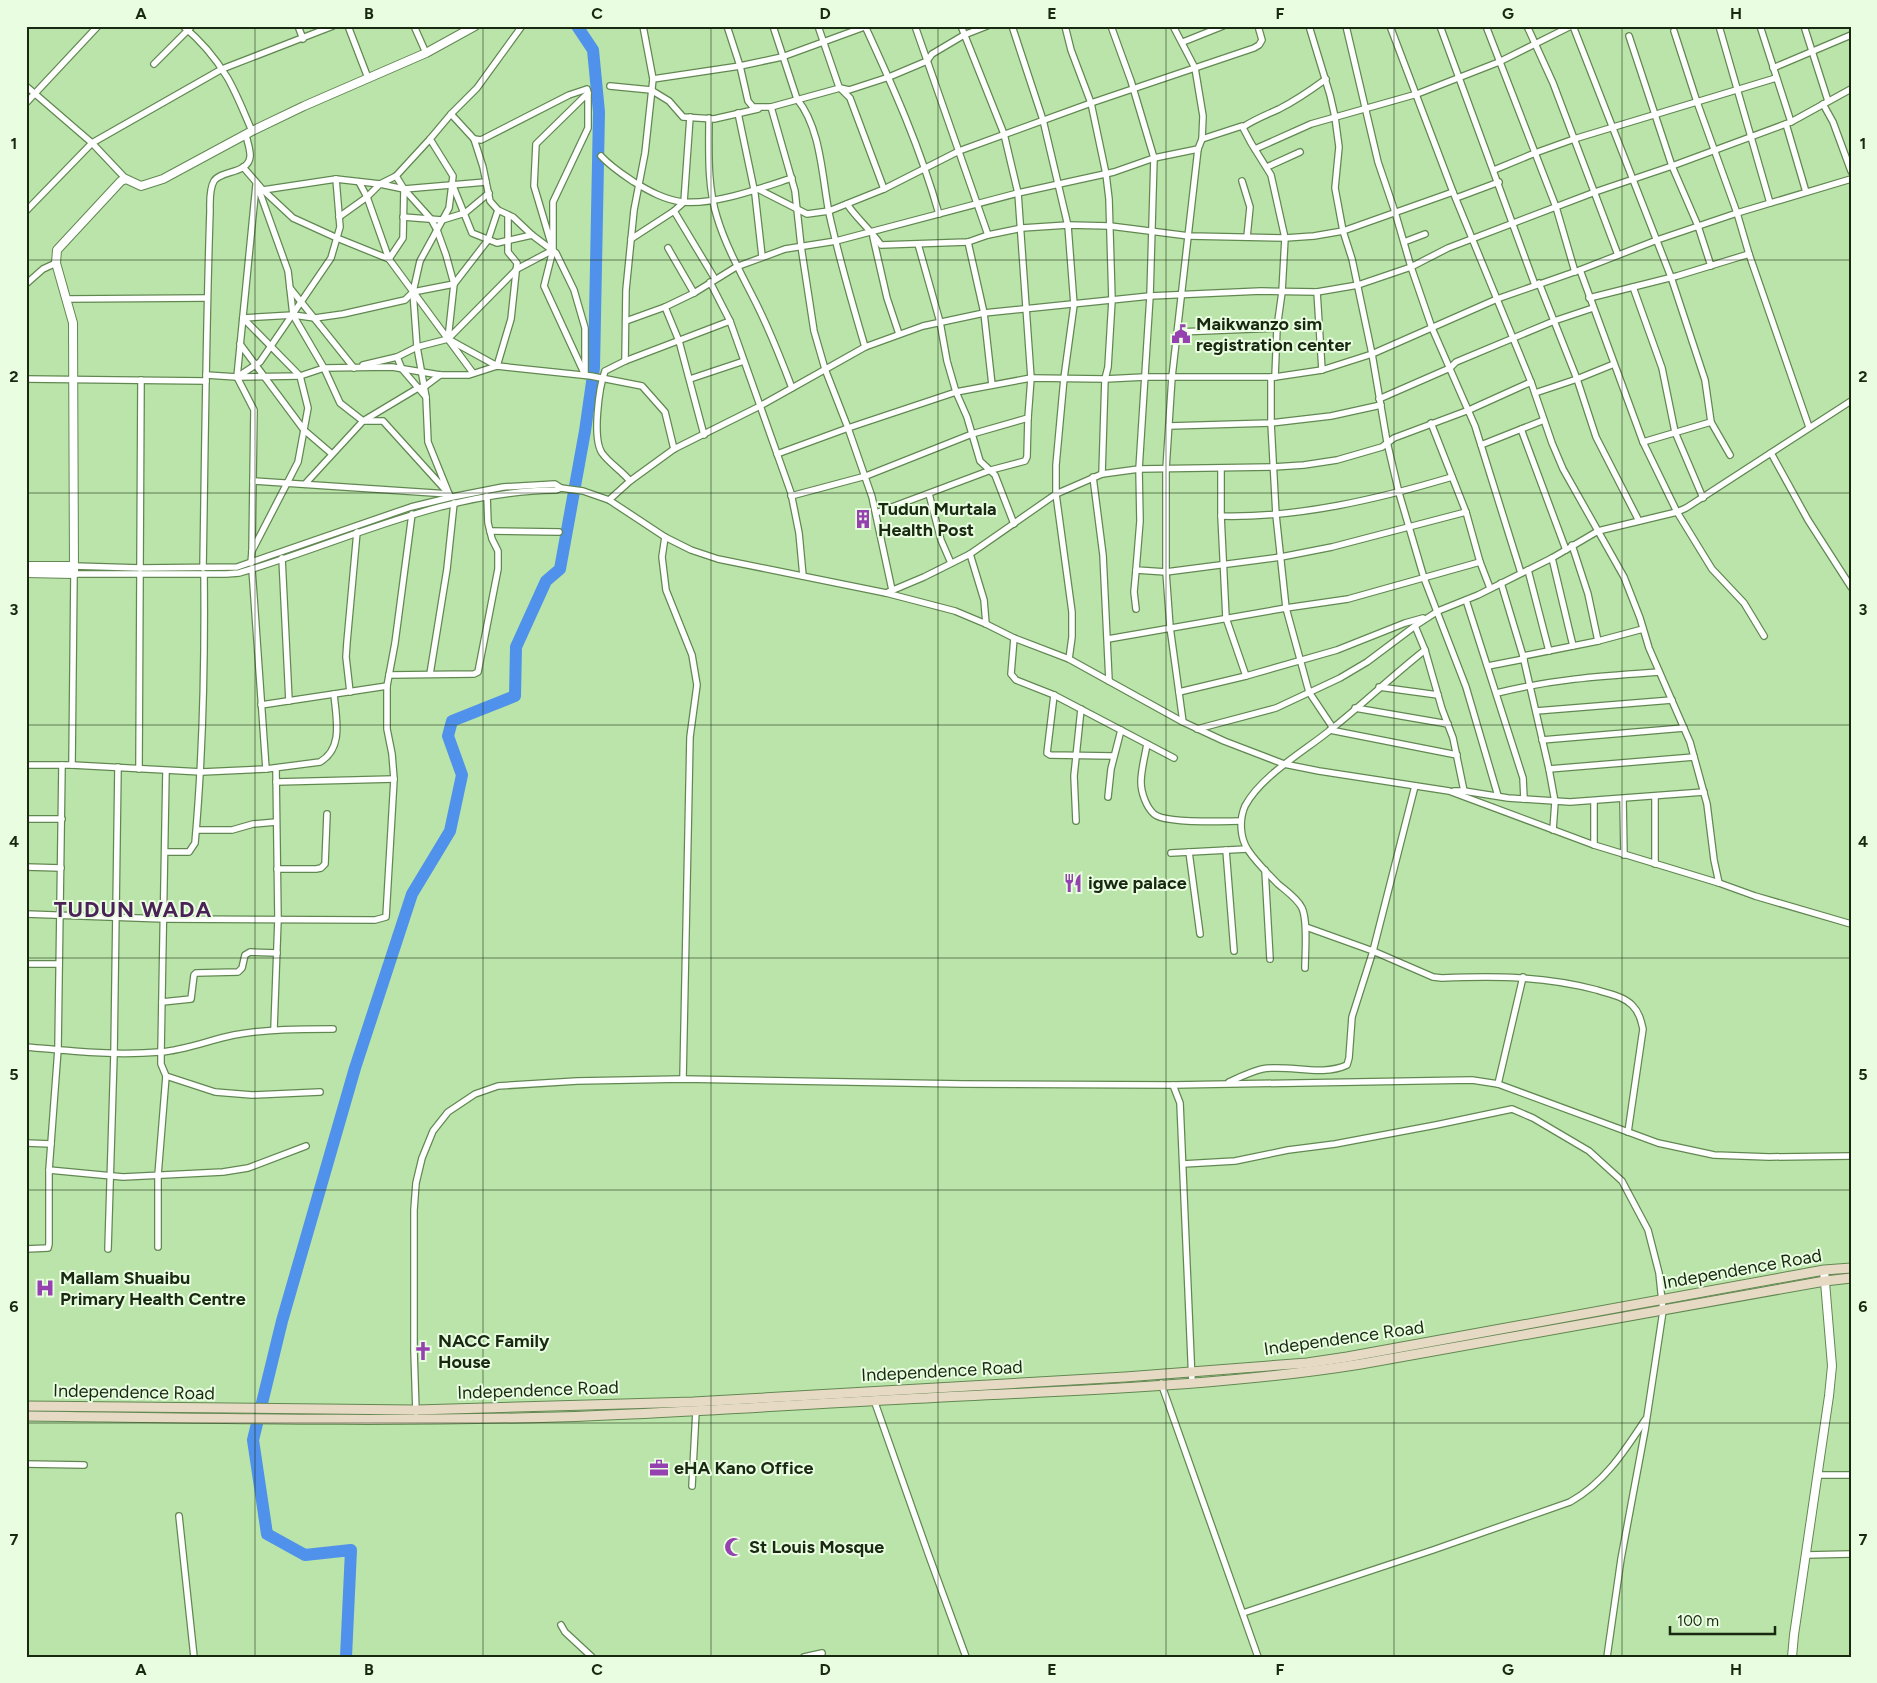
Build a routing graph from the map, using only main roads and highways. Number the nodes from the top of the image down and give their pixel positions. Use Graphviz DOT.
graph roads {
  1 [pos="1851,1268"];
  2 [pos="1851,1278"];
  3 [pos="1191,1377"];
  4 [pos="26,1406"];
  5 [pos="416,1415"];
  6 [pos="26,1416"];
  1 -- 3 [label="main road, Independence Road"];
  2 -- 3 [label="main road, Independence Road"];
  3 -- 5 [label="main road, Independence Road"];
  3 -- 5 [label="main road, Independence Road"];
  4 -- 5 [label="main road, Independence Road"];
  5 -- 6 [label="main road, Independence Road"];
}
